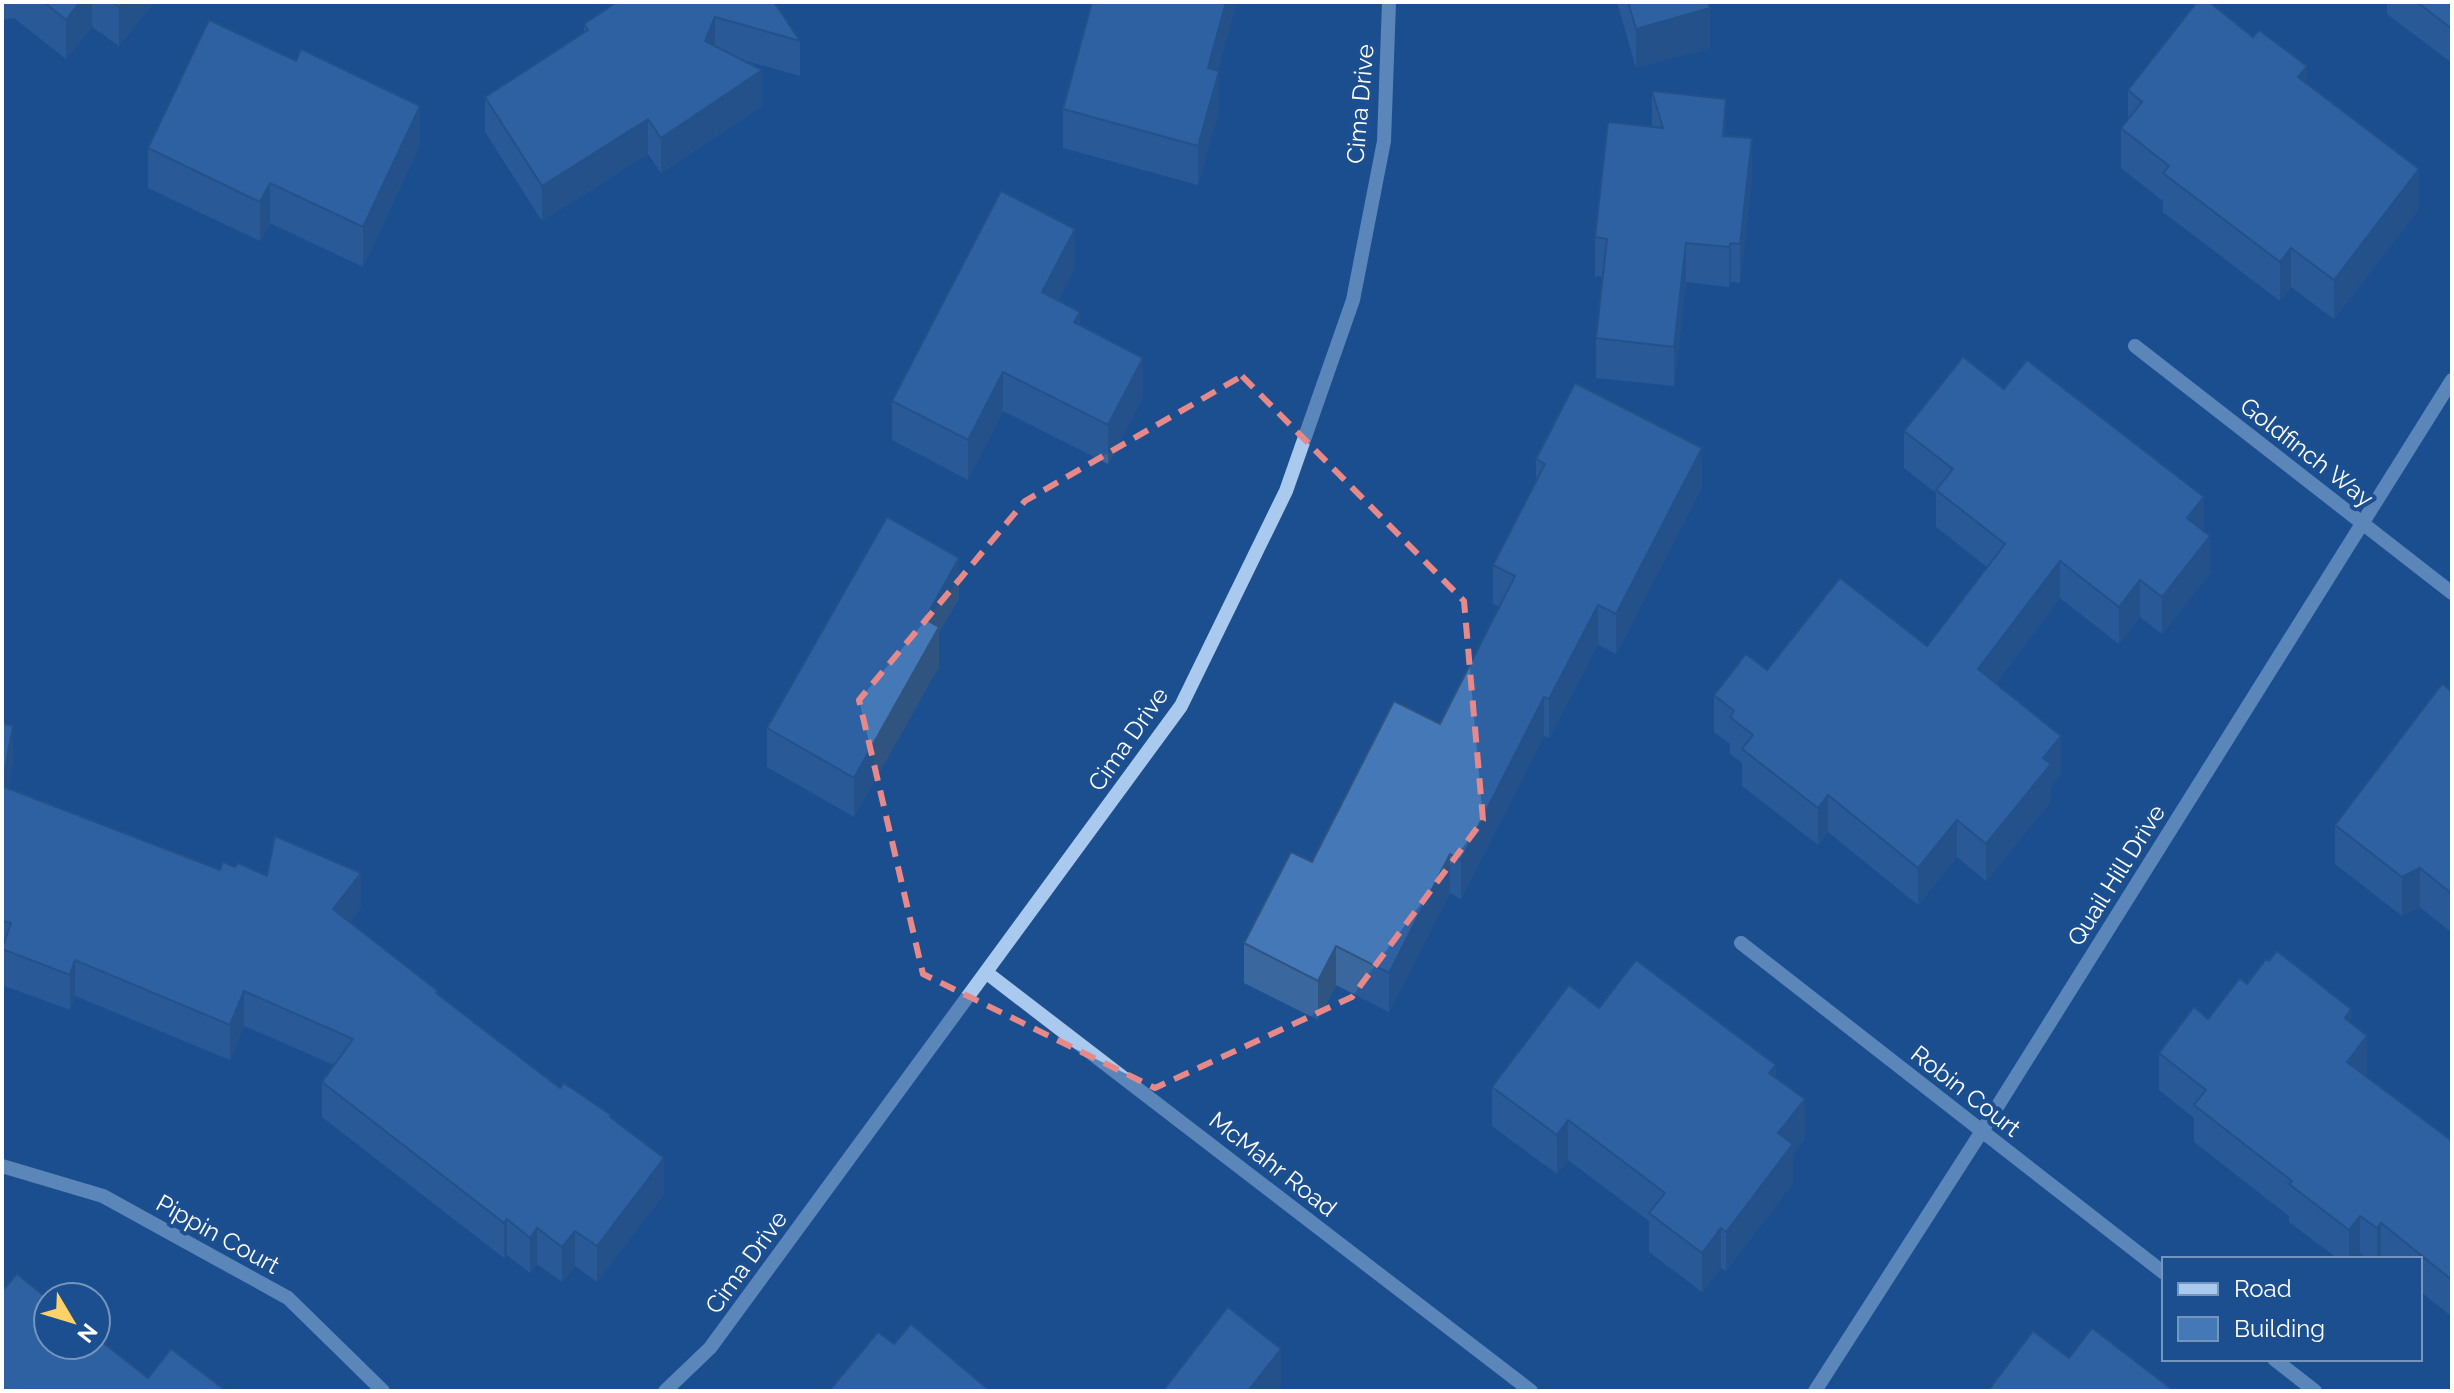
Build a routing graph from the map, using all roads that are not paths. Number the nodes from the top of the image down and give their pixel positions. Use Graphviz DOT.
graph roads {
  1 [pos="1389,2"];
  2 [pos="2135,346"];
  3 [pos="2452,380"];
  4 [pos="2363,523"];
  5 [pos="2452,593"];
  6 [pos="1741,943"];
  7 [pos="987,973"];
  8 [pos="1982,1131"];
  9 [pos="2,1166"];
  10 [pos="2162,1271"];
  11 [pos="2277,1361"];
  12 [pos="383,1391"];
  13 [pos="665,1391"];
  14 [pos="1531,1391"];
  15 [pos="1815,1391"];
  16 [pos="2315,1391"];
  1 -- 7 [label="street, Cima Drive"];
  2 -- 4 [label="street, Goldfinch Way"];
  3 -- 4 [label="street, Quail Hill Drive"];
  4 -- 5 [label="street, Goldfinch Way"];
  4 -- 8 [label="street, Quail Hill Drive"];
  6 -- 8 [label="street, Robin Court"];
  7 -- 13 [label="street, Cima Drive"];
  7 -- 14 [label="street, McMahr Road"];
  8 -- 10 [label="street, Robin Court"];
  8 -- 15 [label="street, Quail Hill Drive"];
  9 -- 12 [label="street, Pippin Court"];
  11 -- 16 [label="street"];
}
